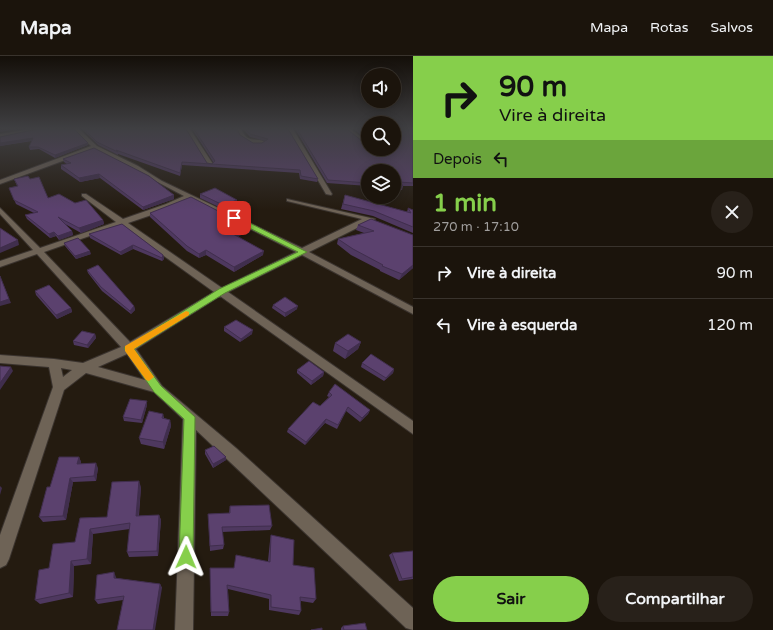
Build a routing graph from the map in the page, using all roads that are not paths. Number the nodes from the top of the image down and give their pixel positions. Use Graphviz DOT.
graph roads {
  1 [pos="71,156"];
  2 [pos="113,156"];
  3 [pos="204,156"];
  4 [pos="306,156"];
  5 [pos="210,164"];
  6 [pos="0,182"];
  7 [pos="329,194"];
  8 [pos="84,195"];
  9 [pos="190,196"];
  10 [pos="289,200"];
  11 [pos="0,210"];
  12 [pos="121,221"];
  13 [pos="39,250"];
  14 [pos="303,252"];
  15 [pos="0,264"];
  16 [pos="222,291"];
  17 [pos="413,311"];
  18 [pos="129,348"];
  19 [pos="0,359"];
  20 [pos="54,363"];
  21 [pos="84,368"];
  22 [pos="59,387"];
  23 [pos="158,389"];
  24 [pos="190,417"];
  25 [pos="413,428"];
  26 [pos="0,559"];
  27 [pos="413,621"];
  28 [pos="184,630"];
  1 -- 6 [label="street"];
  2 -- 9 [label="street"];
  3 -- 5 [label="street"];
  4 -- 7 [label="street"];
  8 -- 12 [label="street"];
  9 -- 12 [label="street"];
  9 -- 14 [label="street"];
  10 -- 14 [label="street"];
  11 -- 13 [label="street"];
  12 -- 13 [label="street"];
  12 -- 16 [label="street"];
  13 -- 15 [label="street"];
  13 -- 18 [label="street"];
  14 -- 16 [label="street"];
  14 -- 17 [label="street"];
  16 -- 18 [label="street"];
  16 -- 25 [label="street"];
  18 -- 21 [label="street"];
  18 -- 23 [label="street"];
  19 -- 20 [label="street"];
  20 -- 21 [label="street"];
  20 -- 22 [label="street"];
  21 -- 22 [label="street"];
  21 -- 23 [label="street"];
  22 -- 26 [label="street"];
  23 -- 24 [label="street"];
  24 -- 27 [label="street"];
  24 -- 28 [label="street"];
}
